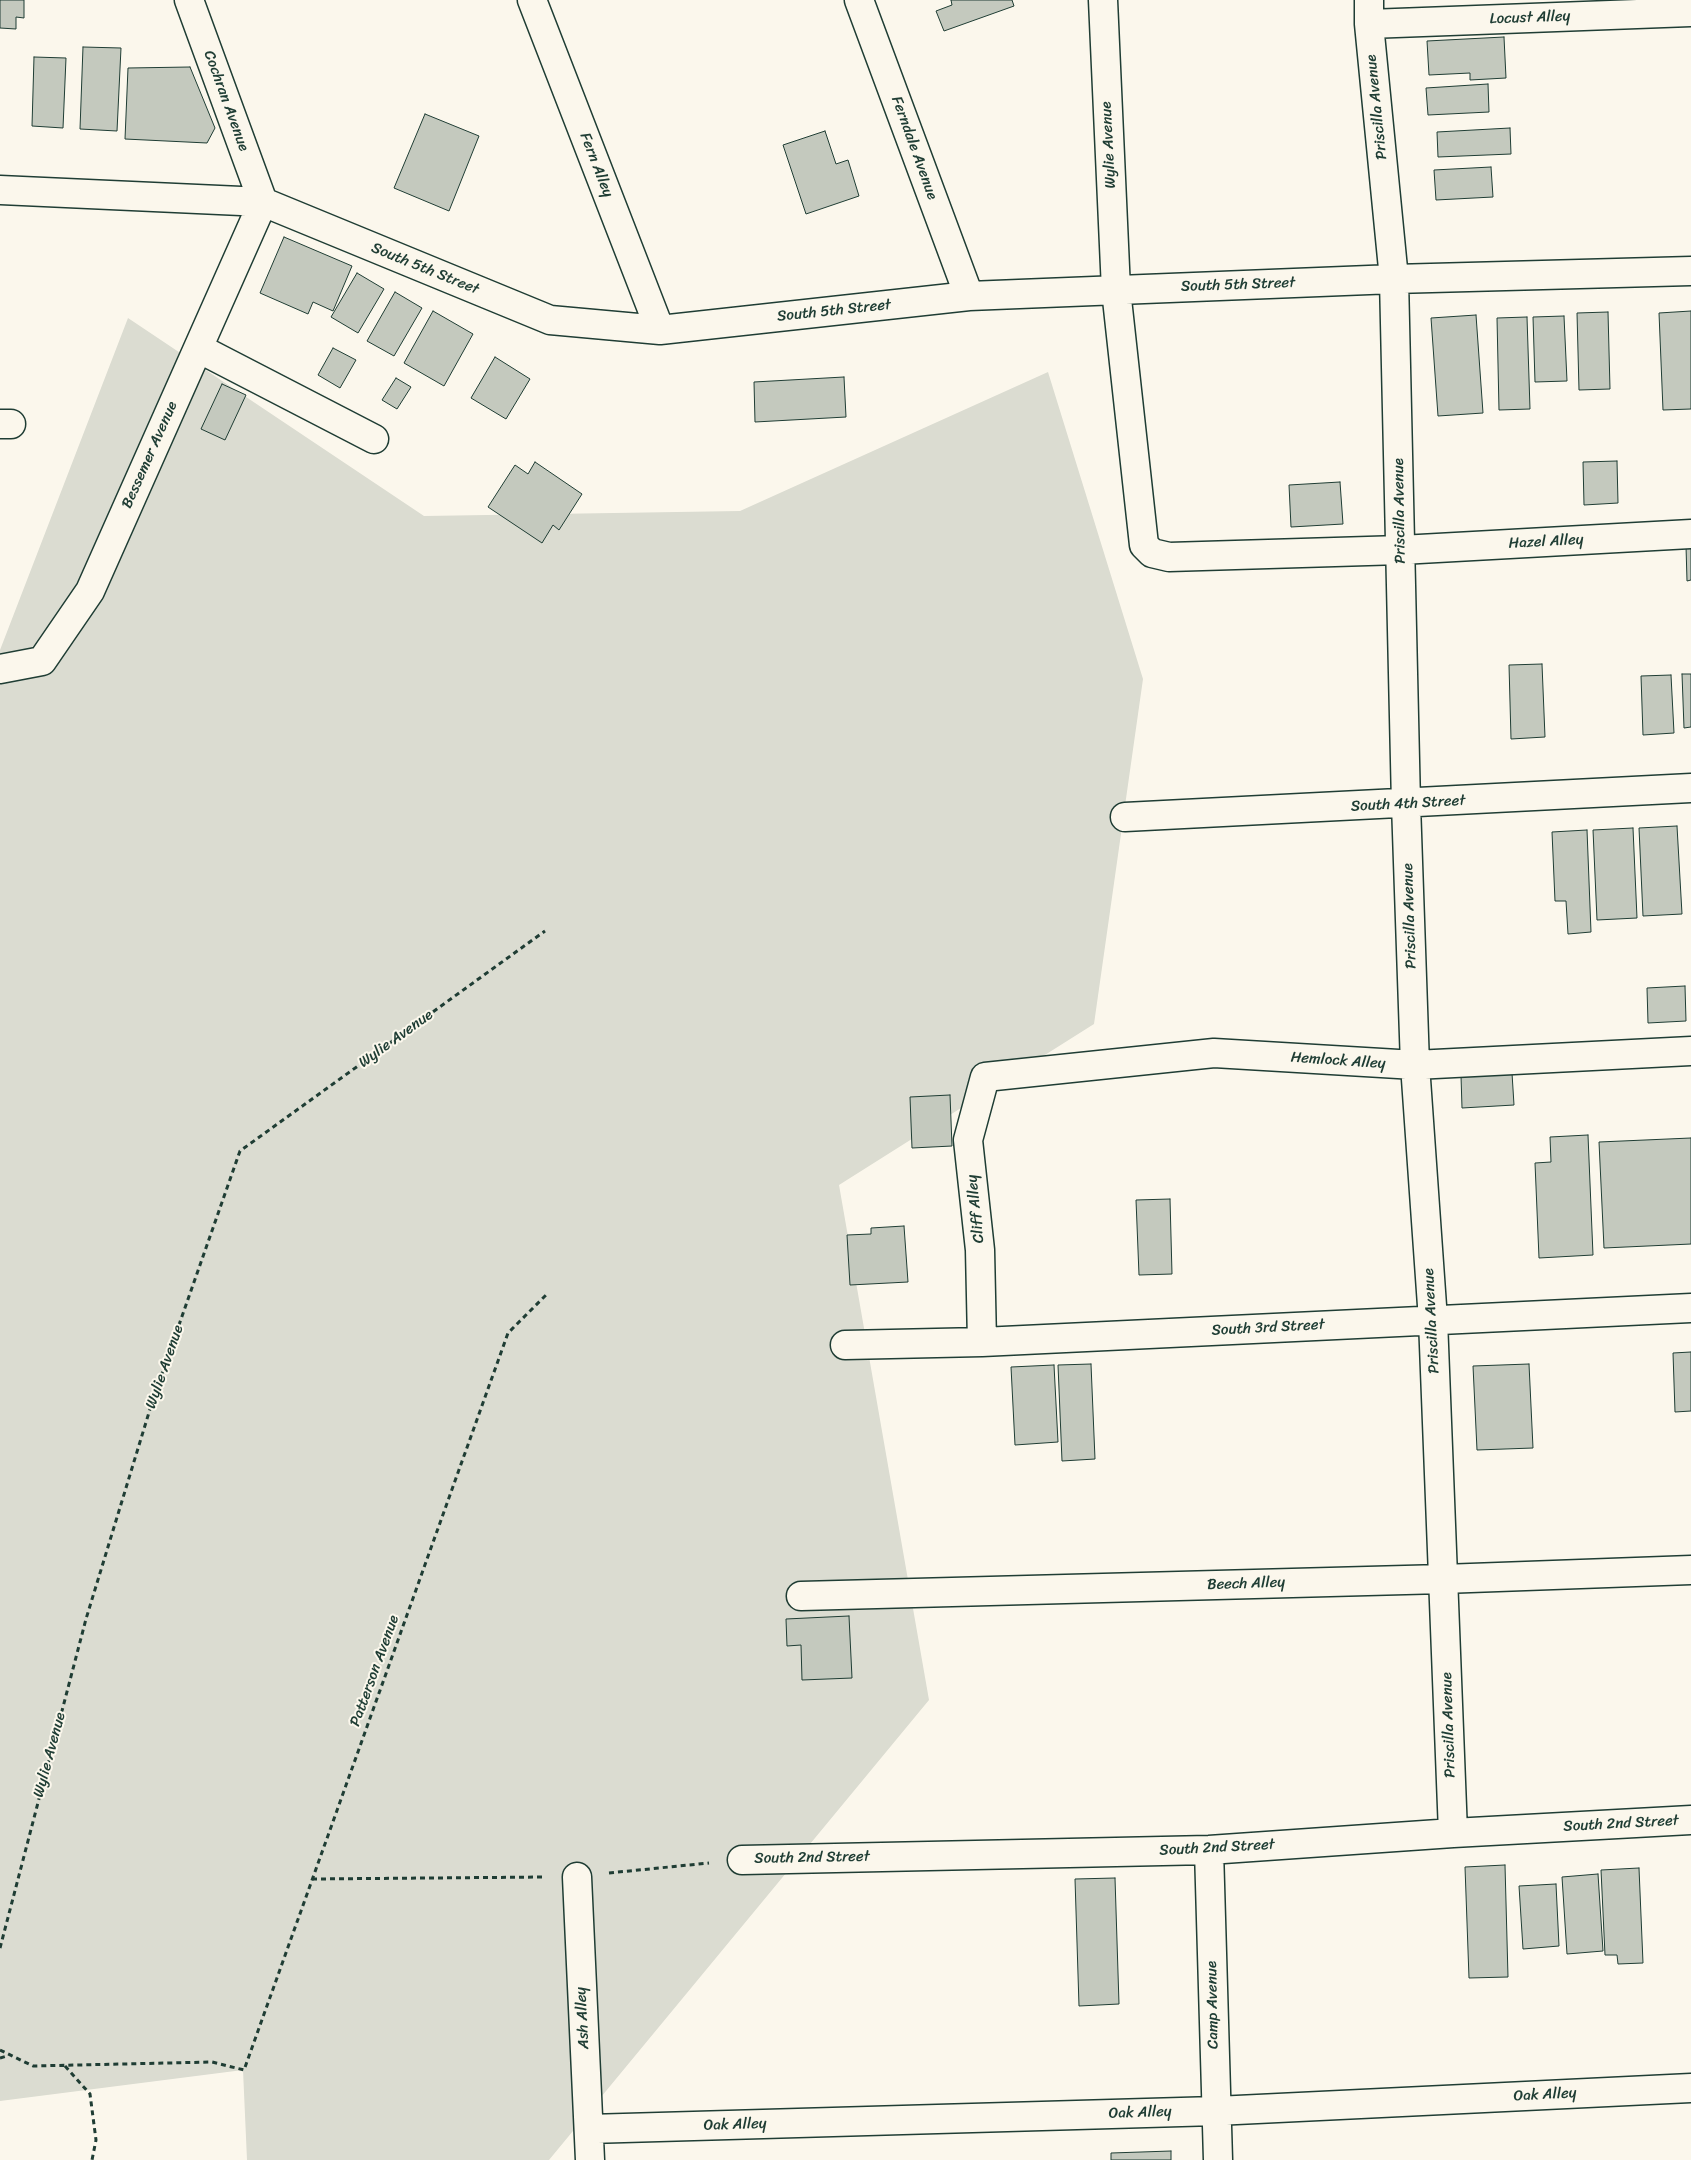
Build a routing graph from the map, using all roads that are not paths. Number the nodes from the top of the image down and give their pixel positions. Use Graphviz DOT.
graph roads {
  1 [pos="189,0"];
  2 [pos="532,0"];
  3 [pos="859,0"];
  4 [pos="1103,0"];
  5 [pos="1369,12"];
  6 [pos="1691,12"];
  7 [pos="0,190"];
  8 [pos="263,202"];
  9 [pos="1691,271"];
  10 [pos="1394,279"];
  11 [pos="1116,290"];
  12 [pos="969,296"];
  13 [pos="660,330"];
  14 [pos="198,348"];
  15 [pos="374,439"];
  16 [pos="1691,534"];
  17 [pos="1401,550"];
  18 [pos="0,668"];
  19 [pos="1691,788"];
  20 [pos="1406,804"];
  21 [pos="1125,817"];
  22 [pos="1691,1051"];
  23 [pos="1415,1066"];
  24 [pos="985,1077"];
  25 [pos="1691,1308"];
  26 [pos="1433,1320"];
  27 [pos="982,1342"];
  28 [pos="845,1345"];
  29 [pos="1691,1570"];
  30 [pos="1443,1579"];
  31 [pos="802,1596"];
  32 [pos="1691,1820"];
  33 [pos="1453,1833"];
  34 [pos="1209,1850"];
  35 [pos="742,1860"];
  36 [pos="577,1877"];
  37 [pos="1691,2088"];
  38 [pos="1216,2111"];
  39 [pos="588,2129"];
  40 [pos="590,2160"];
  41 [pos="1218,2160"];
  1 -- 8 [label="street, Cochran Avenue"];
  2 -- 13 [label="street, Fern Alley"];
  3 -- 12 [label="street, Ferndale Avenue"];
  4 -- 11 [label="street, Wylie Avenue"];
  5 -- 6 [label="street, Locust Alley"];
  5 -- 10 [label="street, Priscilla Avenue"];
  7 -- 8 [label="street, South 5th Street"];
  8 -- 13 [label="street, South 5th Street"];
  8 -- 14 [label="street, Bessemer Avenue"];
  9 -- 10 [label="street, South 5th Street"];
  10 -- 11 [label="street, South 5th Street"];
  10 -- 17 [label="street, Priscilla Avenue"];
  11 -- 12 [label="street, South 5th Street"];
  11 -- 17 [label="street, Wylie Avenue"];
  12 -- 13 [label="street, South 5th Street"];
  14 -- 15 [label="street"];
  14 -- 18 [label="street, Bessemer Avenue"];
  16 -- 17 [label="street, Hazel Alley"];
  17 -- 20 [label="street, Priscilla Avenue"];
  19 -- 20 [label="street, South 4th Street"];
  20 -- 21 [label="street, South 4th Street"];
  20 -- 23 [label="street, Priscilla Avenue"];
  22 -- 23 [label="street, Hemlock Alley"];
  23 -- 24 [label="street, Hemlock Alley"];
  23 -- 26 [label="street, Priscilla Avenue"];
  24 -- 27 [label="street, Cliff Alley"];
  25 -- 26 [label="street, South 3rd Street"];
  26 -- 27 [label="street, South 3rd Street"];
  26 -- 30 [label="street, Priscilla Avenue"];
  27 -- 28 [label="street, South 3rd Street"];
  29 -- 30 [label="street, Beech Alley"];
  30 -- 31 [label="street, Beech Alley"];
  30 -- 33 [label="street, Priscilla Avenue"];
  32 -- 33 [label="street, South 2nd Street"];
  33 -- 34 [label="street, South 2nd Street"];
  34 -- 35 [label="street, South 2nd Street"];
  34 -- 38 [label="street, Camp Avenue"];
  36 -- 39 [label="street, Ash Alley"];
  37 -- 38 [label="street, Oak Alley"];
  38 -- 39 [label="street, Oak Alley"];
  38 -- 41 [label="street, Camp Avenue"];
  39 -- 40 [label="street, Ash Alley"];
}
